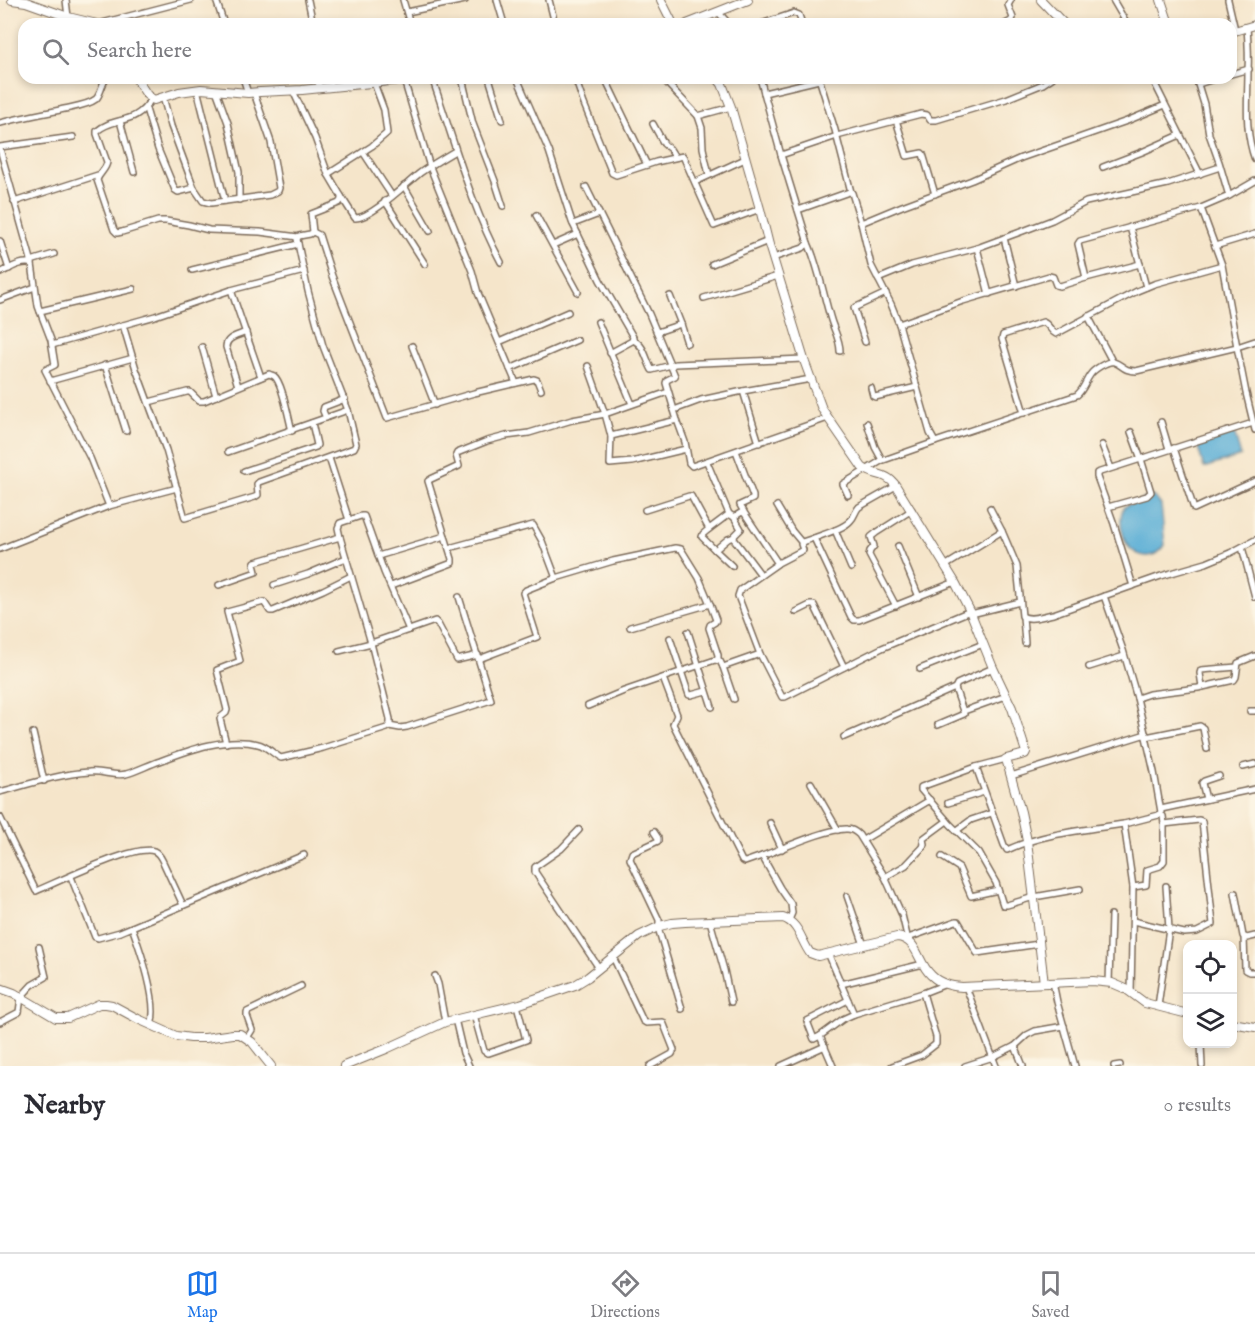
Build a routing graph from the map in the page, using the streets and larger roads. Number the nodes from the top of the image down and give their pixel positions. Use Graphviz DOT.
graph roads {
  1 [pos="12,0"];
  2 [pos="66,0"];
  3 [pos="191,0"];
  4 [pos="216,0"];
  5 [pos="308,0"];
  6 [pos="403,0"];
  7 [pos="465,0"];
  8 [pos="497,0"];
  9 [pos="549,0"];
  10 [pos="661,0"];
  11 [pos="748,0"];
  12 [pos="1011,0"];
  13 [pos="1041,0"];
  14 [pos="1113,0"];
  15 [pos="1161,0"];
  16 [pos="1228,0"];
  17 [pos="26,1"];
  18 [pos="174,2"];
  19 [pos="407,12"];
  20 [pos="718,12"];
  21 [pos="68,17"];
  22 [pos="72,18"];
  23 [pos="119,18"];
  24 [pos="222,18"];
  25 [pos="312,18"];
  26 [pos="408,18"];
  27 [pos="502,18"];
  28 [pos="554,18"];
  29 [pos="670,18"];
  30 [pos="702,18"];
  31 [pos="724,18"];
  32 [pos="779,18"];
  33 [pos="800,18"];
  34 [pos="1013,18"];
  35 [pos="1058,18"];
  36 [pos="1124,18"];
  37 [pos="1167,18"];
  38 [pos="1231,18"];
  39 [pos="1251,26"];
  40 [pos="1249,69"];
  41 [pos="1237,72"];
  42 [pos="103,84"];
  43 [pos="140,84"];
  44 [pos="246,84"];
  45 [pos="319,84"];
  46 [pos="343,84"];
  47 [pos="374,84"];
  48 [pos="405,84"];
  49 [pos="434,84"];
  50 [pos="463,84"];
  51 [pos="491,84"];
  52 [pos="521,84"];
  53 [pos="577,84"];
  54 [pos="608,84"];
  55 [pos="669,84"];
  56 [pos="722,84"];
  57 [pos="761,84"];
  58 [pos="799,84"];
  59 [pos="821,84"];
  60 [pos="1042,84"];
  61 [pos="1155,84"];
  62 [pos="1198,84"];
  63 [pos="320,88"];
  64 [pos="197,89"];
  65 [pos="216,90"];
  66 [pos="294,91"];
  67 [pos="251,93"];
  68 [pos="764,93"];
  69 [pos="163,97"];
  70 [pos="151,99"];
  71 [pos="1165,105"];
  72 [pos="730,107"];
  73 [pos="146,109"];
  74 [pos="698,116"];
  75 [pos="501,120"];
  76 [pos="896,120"];
  77 [pos="120,121"];
  78 [pos="0,123"];
  79 [pos="653,124"];
  80 [pos="1180,135"];
  81 [pos="837,136"];
  82 [pos="73,137"];
  83 [pos="0,148"];
  84 [pos="455,151"];
  85 [pos="363,152"];
  86 [pos="781,155"];
  87 [pos="675,157"];
  88 [pos="745,159"];
  89 [pos="1255,160"];
  90 [pos="647,165"];
  91 [pos="430,166"];
  92 [pos="1103,167"];
  93 [pos="1220,167"];
  94 [pos="134,172"];
  95 [pos="328,174"];
  96 [pos="1200,174"];
  97 [pos="98,175"];
  98 [pos="709,175"];
  99 [pos="1255,181"];
  100 [pos="695,182"];
  101 [pos="404,186"];
  102 [pos="586,187"];
  103 [pos="194,188"];
  104 [pos="851,192"];
  105 [pos="934,194"];
  106 [pos="341,196"];
  107 [pos="392,196"];
  108 [pos="1228,196"];
  109 [pos="239,200"];
  110 [pos="225,201"];
  111 [pos="385,201"];
  112 [pos="14,202"];
  113 [pos="503,206"];
  114 [pos="1201,208"];
  115 [pos="760,209"];
  116 [pos="798,210"];
  117 [pos="599,214"];
  118 [pos="536,215"];
  119 [pos="861,223"];
  120 [pos="573,224"];
  121 [pos="1130,227"];
  122 [pos="430,231"];
  123 [pos="313,232"];
  124 [pos="578,234"];
  125 [pos="1255,234"];
  126 [pos="298,237"];
  127 [pos="1004,238"];
  128 [pos="0,241"];
  129 [pos="768,241"];
  130 [pos="808,243"];
  131 [pos="298,244"];
  132 [pos="553,245"];
  133 [pos="1215,246"];
  134 [pos="977,248"];
  135 [pos="54,254"];
  136 [pos="773,258"];
  137 [pos="31,262"];
  138 [pos="501,262"];
  139 [pos="425,264"];
  140 [pos="712,264"];
  141 [pos="1140,264"];
  142 [pos="1222,265"];
  143 [pos="9,269"];
  144 [pos="192,270"];
  145 [pos="304,272"];
  146 [pos="0,273"];
  147 [pos="778,276"];
  148 [pos="1086,278"];
  149 [pos="878,279"];
  150 [pos="1016,286"];
  151 [pos="35,287"];
  152 [pos="1146,287"];
  153 [pos="132,289"];
  154 [pos="231,290"];
  155 [pos="578,292"];
  156 [pos="886,293"];
  157 [pos="989,294"];
  158 [pos="670,296"];
  159 [pos="704,298"];
  160 [pos="0,300"];
  161 [pos="40,311"];
  162 [pos="568,312"];
  163 [pos="1088,316"];
  164 [pos="598,322"];
  165 [pos="681,324"];
  166 [pos="899,324"];
  167 [pos="123,325"];
  168 [pos="246,332"];
  169 [pos="657,332"];
  170 [pos="577,340"];
  171 [pos="633,340"];
  172 [pos="1255,341"];
  173 [pos="499,342"];
  174 [pos="865,342"];
  175 [pos="687,343"];
  176 [pos="52,345"];
  177 [pos="412,346"];
  178 [pos="1237,346"];
  179 [pos="202,347"];
  180 [pos="840,351"];
  181 [pos="610,353"];
  182 [pos="133,358"];
  183 [pos="804,359"];
  184 [pos="1112,362"];
  185 [pos="105,365"];
  186 [pos="671,365"];
  187 [pos="588,366"];
  188 [pos="510,369"];
  189 [pos="261,377"];
  190 [pos="811,379"];
  191 [pos="50,381"];
  192 [pos="516,383"];
  193 [pos="238,386"];
  194 [pos="917,387"];
  195 [pos="871,388"];
  196 [pos="541,390"];
  197 [pos="743,391"];
  198 [pos="668,392"];
  199 [pos="1246,394"];
  200 [pos="216,396"];
  201 [pos="1255,397"];
  202 [pos="345,399"];
  203 [pos="149,402"];
  204 [pos="632,404"];
  205 [pos="435,405"];
  206 [pos="348,410"];
  207 [pos="674,410"];
  208 [pos="1024,413"];
  209 [pos="605,414"];
  210 [pos="326,418"];
  211 [pos="828,418"];
  212 [pos="677,420"];
  213 [pos="1161,422"];
  214 [pos="312,423"];
  215 [pos="867,423"];
  216 [pos="1253,423"];
  217 [pos="292,430"];
  218 [pos="1255,430"];
  219 [pos="126,431"];
  220 [pos="1131,432"];
  221 [pos="611,436"];
  222 [pos="935,442"];
  223 [pos="759,443"];
  224 [pos="1102,445"];
  225 [pos="686,449"];
  226 [pos="1172,449"];
  227 [pos="228,452"];
  228 [pos="736,452"];
  229 [pos="329,458"];
  230 [pos="1141,459"];
  231 [pos="882,460"];
  232 [pos="707,462"];
  233 [pos="1111,468"];
  234 [pos="868,469"];
  235 [pos="244,471"];
  236 [pos="1255,481"];
  237 [pos="896,486"];
  238 [pos="177,488"];
  239 [pos="848,495"];
  240 [pos="109,506"];
  241 [pos="777,506"];
  242 [pos="1108,507"];
  243 [pos="990,508"];
  244 [pos="645,510"];
  245 [pos="912,510"];
  246 [pos="744,512"];
  247 [pos="732,516"];
  248 [pos="349,520"];
  249 [pos="709,529"];
  250 [pos="835,530"];
  251 [pos="1002,531"];
  252 [pos="340,537"];
  253 [pos="446,537"];
  254 [pos="734,537"];
  255 [pos="814,538"];
  256 [pos="1255,540"];
  257 [pos="802,543"];
  258 [pos="898,546"];
  259 [pos="449,548"];
  260 [pos="1242,548"];
  261 [pos="0,549"];
  262 [pos="715,550"];
  263 [pos="378,556"];
  264 [pos="346,558"];
  265 [pos="778,563"];
  266 [pos="732,566"];
  267 [pos="945,566"];
  268 [pos="851,568"];
  269 [pos="761,575"];
  270 [pos="351,576"];
  271 [pos="556,578"];
  272 [pos="955,582"];
  273 [pos="219,585"];
  274 [pos="274,585"];
  275 [pos="391,586"];
  276 [pos="1133,586"];
  277 [pos="1104,596"];
  278 [pos="459,597"];
  279 [pos="919,597"];
  280 [pos="1255,597"];
  281 [pos="1020,602"];
  282 [pos="710,604"];
  283 [pos="896,606"];
  284 [pos="796,612"];
  285 [pos="971,613"];
  286 [pos="1023,617"];
  287 [pos="630,627"];
  288 [pos="409,630"];
  289 [pos="688,632"];
  290 [pos="670,638"];
  291 [pos="371,643"];
  292 [pos="1025,643"];
  293 [pos="983,644"];
  294 [pos="339,651"];
  295 [pos="760,654"];
  296 [pos="1124,656"];
  297 [pos="1255,656"];
  298 [pos="478,657"];
  299 [pos="718,660"];
  300 [pos="698,666"];
  301 [pos="844,667"];
  302 [pos="1089,667"];
  303 [pos="1237,667"];
  304 [pos="723,668"];
  305 [pos="993,668"];
  306 [pos="920,669"];
  307 [pos="681,672"];
  308 [pos="663,678"];
  309 [pos="1202,687"];
  310 [pos="955,688"];
  311 [pos="706,691"];
  312 [pos="1006,696"];
  313 [pos="1137,698"];
  314 [pos="734,699"];
  315 [pos="588,706"];
  316 [pos="712,707"];
  317 [pos="964,711"];
  318 [pos="938,725"];
  319 [pos="389,726"];
  320 [pos="33,733"];
  321 [pos="1146,736"];
  322 [pos="844,737"];
  323 [pos="226,743"];
  324 [pos="1207,749"];
  325 [pos="1006,759"];
  326 [pos="1255,764"];
  327 [pos="976,767"];
  328 [pos="1243,767"];
  329 [pos="1011,776"];
  330 [pos="1219,776"];
  331 [pos="44,781"];
  332 [pos="811,783"];
  333 [pos="1255,789"];
  334 [pos="0,792"];
  335 [pos="984,792"];
  336 [pos="1206,799"];
  337 [pos="930,800"];
  338 [pos="948,802"];
  339 [pos="1161,812"];
  340 [pos="992,813"];
  341 [pos="0,817"];
  342 [pos="947,821"];
  343 [pos="770,823"];
  344 [pos="1124,824"];
  345 [pos="1164,824"];
  346 [pos="579,830"];
  347 [pos="838,830"];
  348 [pos="956,831"];
  349 [pos="654,832"];
  350 [pos="863,840"];
  351 [pos="1027,841"];
  352 [pos="782,849"];
  353 [pos="304,855"];
  354 [pos="762,856"];
  355 [pos="942,857"];
  356 [pos="71,877"];
  357 [pos="885,877"];
  358 [pos="1166,886"];
  359 [pos="1133,887"];
  360 [pos="998,890"];
  361 [pos="1080,890"];
  362 [pos="1235,892"];
  363 [pos="846,896"];
  364 [pos="1034,897"];
  365 [pos="183,905"];
  366 [pos="1111,915"];
  367 [pos="789,920"];
  368 [pos="710,921"];
  369 [pos="1133,921"];
  370 [pos="660,926"];
  371 [pos="132,927"];
  372 [pos="1169,929"];
  373 [pos="1255,936"];
  374 [pos="1244,937"];
  375 [pos="908,939"];
  376 [pos="1039,944"];
  377 [pos="864,945"];
  378 [pos="39,947"];
  379 [pos="828,953"];
  380 [pos="613,957"];
  381 [pos="923,964"];
  382 [pos="599,968"];
  383 [pos="1255,972"];
  384 [pos="435,976"];
  385 [pos="1053,982"];
  386 [pos="1044,983"];
  387 [pos="1109,983"];
  388 [pos="841,984"];
  389 [pos="946,984"];
  390 [pos="301,986"];
  391 [pos="966,987"];
  392 [pos="0,988"];
  393 [pos="922,993"];
  394 [pos="1131,993"];
  395 [pos="21,997"];
  396 [pos="848,1000"];
  397 [pos="731,1002"];
  398 [pos="517,1005"];
  399 [pos="1158,1006"];
  400 [pos="682,1009"];
  401 [pos="1183,1011"];
  402 [pos="854,1014"];
  403 [pos="474,1015"];
  404 [pos="455,1018"];
  405 [pos="0,1022"];
  406 [pos="445,1022"];
  407 [pos="1237,1024"];
  408 [pos="152,1025"];
  409 [pos="1064,1026"];
  410 [pos="1255,1027"];
  411 [pos="820,1036"];
  412 [pos="247,1038"];
  413 [pos="825,1046"];
  414 [pos="1015,1046"];
  415 [pos="1201,1048"];
  416 [pos="993,1057"];
  417 [pos="271,1066"];
  418 [pos="345,1066"];
  419 [pos="469,1066"];
  420 [pos="650,1066"];
  421 [pos="781,1066"];
  422 [pos="833,1066"];
  423 [pos="892,1066"];
  424 [pos="965,1066"];
  425 [pos="996,1066"];
  426 [pos="1023,1066"];
  427 [pos="1075,1066"];
  428 [pos="1202,1066"];
  1 -- 17 [label="street"];
  2 -- 21 [label="street"];
  3 -- 18 [label="street"];
  4 -- 24 [label="street"];
  5 -- 25 [label="street"];
  6 -- 19 [label="street"];
  7 -- 19 [label="street"];
  8 -- 27 [label="street"];
  9 -- 28 [label="street"];
  10 -- 29 [label="street"];
  11 -- 20 [label="street"];
  12 -- 34 [label="street"];
  13 -- 35 [label="street"];
  14 -- 36 [label="street"];
  15 -- 37 [label="street"];
  16 -- 38 [label="street"];
  17 -- 21 [label="street"];
  18 -- 23 [label="street"];
  19 -- 26 [label="street"];
  20 -- 30 [label="street"];
  20 -- 31 [label="street"];
  21 -- 22 [label="street"];
  32 -- 33 [label="street"];
  39 -- 40 [label="street"];
  40 -- 41 [label="street"];
  40 -- 89 [label="street"];
  42 -- 78 [label="street"];
  43 -- 70 [label="street"];
  44 -- 67 [label="street"];
  45 -- 63 [label="street"];
  46 -- 63 [label="street"];
  47 -- 85 [label="street"];
  48 -- 91 [label="street"];
  49 -- 84 [label="street"];
  50 -- 113 [label="street"];
  51 -- 75 [label="street"];
  52 -- 120 [label="street"];
  53 -- 90 [label="street"];
  54 -- 90 [label="street"];
  55 -- 74 [label="street"];
  56 -- 72 [label="street"];
  57 -- 68 [label="street"];
  58 -- 68 [label="street"];
  59 -- 81 [label="street"];
  60 -- 76 [label="street"];
  61 -- 71 [label="street"];
  62 -- 93 [label="street"];
  63 -- 66 [label="street"];
  64 -- 65 [label="street"];
  64 -- 69 [label="street"];
  64 -- 110 [label="street"];
  65 -- 67 [label="street"];
  65 -- 109 [label="street"];
  66 -- 67 [label="street"];
  66 -- 95 [label="street"];
  67 -- 109 [label="street"];
  68 -- 86 [label="street"];
  69 -- 70 [label="street"];
  69 -- 103 [label="street"];
  70 -- 73 [label="street"];
  71 -- 80 [label="street"];
  71 -- 105 [label="street"];
  72 -- 74 [label="street"];
  72 -- 88 [label="street"];
  73 -- 77 [label="street"];
  73 -- 103 [label="street"];
  74 -- 98 [label="street"];
  76 -- 81 [label="street"];
  76 -- 105 [label="street"];
  77 -- 94 [label="street"];
  77 -- 97 [label="street"];
  79 -- 87 [label="street"];
  80 -- 92 [label="street"];
  80 -- 96 [label="street"];
  81 -- 86 [label="street"];
  81 -- 104 [label="street"];
  82 -- 83 [label="street"];
  83 -- 112 [label="street"];
  84 -- 91 [label="street"];
  84 -- 138 [label="street"];
  85 -- 95 [label="street"];
  85 -- 107 [label="street"];
  86 -- 116 [label="street"];
  87 -- 90 [label="street"];
  87 -- 100 [label="street"];
  88 -- 98 [label="street"];
  88 -- 115 [label="street"];
  91 -- 101 [label="street"];
  91 -- 173 [label="street"];
  93 -- 96 [label="street"];
  93 -- 108 [label="street"];
  95 -- 106 [label="street"];
  96 -- 127 [label="street"];
  97 -- 112 [label="street"];
  97 -- 126 [label="street"];
  98 -- 100 [label="street"];
  99 -- 108 [label="street"];
  100 -- 115 [label="street"];
  101 -- 107 [label="street"];
  101 -- 122 [label="street"];
  102 -- 117 [label="street"];
  103 -- 110 [label="street"];
  104 -- 116 [label="street"];
  104 -- 119 [label="street"];
  105 -- 119 [label="street"];
  106 -- 111 [label="street"];
  106 -- 123 [label="street"];
  107 -- 111 [label="street"];
  108 -- 114 [label="street"];
  109 -- 110 [label="street"];
  111 -- 139 [label="street"];
  112 -- 137 [label="street"];
  114 -- 121 [label="street"];
  114 -- 133 [label="street"];
  115 -- 129 [label="street"];
  116 -- 130 [label="street"];
  117 -- 120 [label="street"];
  117 -- 169 [label="street"];
  118 -- 132 [label="street"];
  119 -- 149 [label="street"];
  120 -- 124 [label="street"];
  121 -- 141 [label="street"];
  121 -- 148 [label="street"];
  123 -- 126 [label="street"];
  123 -- 205 [label="street"];
  124 -- 132 [label="street"];
  124 -- 171 [label="street"];
  125 -- 133 [label="street"];
  126 -- 131 [label="street"];
  127 -- 134 [label="street"];
  127 -- 150 [label="street"];
  128 -- 143 [label="street"];
  129 -- 136 [label="street"];
  129 -- 140 [label="street"];
  130 -- 136 [label="street"];
  130 -- 180 [label="street"];
  131 -- 144 [label="street"];
  131 -- 145 [label="street"];
  132 -- 155 [label="street"];
  133 -- 142 [label="street"];
  134 -- 149 [label="street"];
  134 -- 157 [label="street"];
  135 -- 137 [label="street"];
  136 -- 147 [label="street"];
  137 -- 143 [label="street"];
  137 -- 151 [label="street"];
  141 -- 148 [label="street"];
  141 -- 152 [label="street"];
  142 -- 152 [label="street"];
  142 -- 178 [label="street"];
  143 -- 146 [label="street"];
  145 -- 154 [label="street"];
  145 -- 202 [label="street"];
  147 -- 159 [label="street"];
  147 -- 183 [label="street"];
  148 -- 150 [label="street"];
  149 -- 156 [label="street"];
  150 -- 157 [label="street"];
  151 -- 160 [label="street"];
  151 -- 161 [label="street"];
  152 -- 163 [label="street"];
  153 -- 161 [label="street"];
  154 -- 167 [label="street"];
  154 -- 168 [label="street"];
  156 -- 166 [label="street"];
  156 -- 174 [label="street"];
  157 -- 166 [label="street"];
  158 -- 165 [label="street"];
  161 -- 176 [label="street"];
  162 -- 173 [label="street"];
  163 -- 184 [label="street"];
  163 -- 208 [label="street"];
  164 -- 181 [label="street"];
  165 -- 169 [label="street"];
  165 -- 175 [label="street"];
  166 -- 194 [label="street"];
  167 -- 176 [label="street"];
  167 -- 182 [label="street"];
  168 -- 189 [label="street"];
  168 -- 193 [label="street"];
  169 -- 186 [label="street"];
  170 -- 188 [label="street"];
  171 -- 181 [label="street"];
  171 -- 186 [label="street"];
  172 -- 178 [label="street"];
  173 -- 188 [label="street"];
  176 -- 191 [label="street"];
  177 -- 205 [label="street"];
  178 -- 184 [label="street"];
  178 -- 199 [label="street"];
  179 -- 200 [label="street"];
  181 -- 204 [label="street"];
  182 -- 185 [label="street"];
  182 -- 203 [label="street"];
  183 -- 186 [label="street"];
  183 -- 190 [label="street"];
  184 -- 208 [label="street"];
  185 -- 191 [label="street"];
  185 -- 219 [label="street"];
  186 -- 198 [label="street"];
  187 -- 209 [label="street"];
  188 -- 192 [label="street"];
  189 -- 193 [label="street"];
  189 -- 217 [label="street"];
  190 -- 197 [label="street"];
  190 -- 211 [label="street"];
  191 -- 240 [label="street"];
  192 -- 196 [label="street"];
  192 -- 205 [label="street"];
  193 -- 200 [label="street"];
  194 -- 195 [label="street"];
  194 -- 222 [label="street"];
  197 -- 207 [label="street"];
  197 -- 223 [label="street"];
  198 -- 204 [label="street"];
  198 -- 207 [label="street"];
  199 -- 201 [label="street"];
  199 -- 216 [label="street"];
  200 -- 203 [label="street"];
  202 -- 206 [label="street"];
  202 -- 210 [label="street"];
  203 -- 238 [label="street"];
  204 -- 209 [label="street"];
  206 -- 210 [label="street"];
  206 -- 229 [label="street"];
  207 -- 212 [label="street"];
  208 -- 222 [label="street"];
  209 -- 221 [label="street"];
  209 -- 253 [label="street"];
  210 -- 214 [label="street"];
  211 -- 223 [label="street"];
  211 -- 234 [label="street"];
  212 -- 221 [label="street"];
  212 -- 225 [label="street"];
  213 -- 226 [label="street"];
  214 -- 217 [label="street"];
  214 -- 235 [label="street"];
  215 -- 231 [label="street"];
  216 -- 218 [label="street"];
  216 -- 226 [label="street"];
  217 -- 227 [label="street"];
  220 -- 230 [label="street"];
  221 -- 225 [label="street"];
  222 -- 231 [label="street"];
  223 -- 228 [label="street"];
  224 -- 233 [label="street"];
  225 -- 232 [label="street"];
  226 -- 230 [label="street"];
  226 -- 236 [label="street"];
  228 -- 232 [label="street"];
  228 -- 246 [label="street"];
  229 -- 238 [label="street"];
  229 -- 248 [label="street"];
  230 -- 233 [label="street"];
  230 -- 242 [label="street"];
  231 -- 234 [label="street"];
  232 -- 247 [label="street"];
  233 -- 242 [label="street"];
  234 -- 237 [label="street"];
  234 -- 239 [label="street"];
  237 -- 245 [label="street"];
  237 -- 250 [label="street"];
  238 -- 240 [label="street"];
  240 -- 261 [label="street"];
  241 -- 257 [label="street"];
  242 -- 276 [label="street"];
  243 -- 251 [label="street"];
  244 -- 249 [label="street"];
  245 -- 267 [label="street"];
  245 -- 283 [label="street"];
  246 -- 247 [label="street"];
  246 -- 265 [label="street"];
  247 -- 249 [label="street"];
  247 -- 254 [label="street"];
  248 -- 252 [label="street"];
  248 -- 263 [label="street"];
  249 -- 262 [label="street"];
  250 -- 255 [label="street"];
  250 -- 268 [label="street"];
  251 -- 267 [label="street"];
  251 -- 281 [label="street"];
  252 -- 264 [label="street"];
  252 -- 273 [label="street"];
  253 -- 259 [label="street"];
  253 -- 263 [label="street"];
  254 -- 262 [label="street"];
  254 -- 269 [label="street"];
  255 -- 257 [label="street"];
  255 -- 283 [label="street"];
  256 -- 260 [label="street"];
  257 -- 265 [label="street"];
  258 -- 279 [label="street"];
  259 -- 271 [label="street"];
  259 -- 275 [label="street"];
  260 -- 276 [label="street"];
  260 -- 280 [label="street"];
  262 -- 266 [label="street"];
  263 -- 275 [label="street"];
  264 -- 270 [label="street"];
  264 -- 274 [label="street"];
  265 -- 269 [label="street"];
  267 -- 272 [label="street"];
  269 -- 295 [label="street"];
  270 -- 291 [label="street"];
  270 -- 323 [label="street"];
  271 -- 282 [label="street"];
  271 -- 298 [label="street"];
  272 -- 279 [label="street"];
  272 -- 285 [label="street"];
  275 -- 288 [label="street"];
  276 -- 277 [label="street"];
  277 -- 286 [label="street"];
  277 -- 296 [label="street"];
  278 -- 298 [label="street"];
  279 -- 283 [label="street"];
  281 -- 285 [label="street"];
  281 -- 286 [label="street"];
  282 -- 287 [label="street"];
  282 -- 299 [label="street"];
  284 -- 301 [label="street"];
  285 -- 293 [label="street"];
  285 -- 301 [label="street"];
  286 -- 292 [label="street"];
  288 -- 291 [label="street"];
  288 -- 298 [label="street"];
  289 -- 300 [label="street"];
  290 -- 307 [label="street"];
  291 -- 294 [label="street"];
  291 -- 319 [label="street"];
  293 -- 305 [label="street"];
  293 -- 306 [label="street"];
  295 -- 301 [label="street"];
  295 -- 304 [label="street"];
  296 -- 302 [label="street"];
  296 -- 313 [label="street"];
  297 -- 303 [label="street"];
  298 -- 319 [label="street"];
  299 -- 300 [label="street"];
  299 -- 304 [label="street"];
  300 -- 307 [label="street"];
  300 -- 311 [label="street"];
  303 -- 309 [label="street"];
  303 -- 309 [label="street"];
  304 -- 314 [label="street"];
  305 -- 310 [label="street"];
  305 -- 312 [label="street"];
  307 -- 308 [label="street"];
  307 -- 311 [label="street"];
  308 -- 315 [label="street"];
  308 -- 354 [label="street"];
  309 -- 313 [label="street"];
  310 -- 317 [label="street"];
  310 -- 322 [label="street"];
  311 -- 316 [label="street"];
  312 -- 317 [label="street"];
  312 -- 325 [label="street"];
  313 -- 321 [label="street"];
  317 -- 318 [label="street"];
  319 -- 323 [label="street"];
  320 -- 331 [label="street"];
  321 -- 324 [label="street"];
  321 -- 329 [label="street"];
  321 -- 339 [label="street"];
  323 -- 331 [label="street"];
  325 -- 327 [label="street"];
  325 -- 329 [label="street"];
  326 -- 328 [label="street"];
  327 -- 335 [label="street"];
  327 -- 337 [label="street"];
  329 -- 351 [label="street"];
  330 -- 336 [label="street"];
  331 -- 334 [label="street"];
  332 -- 347 [label="street"];
  333 -- 336 [label="street"];
  335 -- 338 [label="street"];
  335 -- 340 [label="street"];
  336 -- 339 [label="street"];
  337 -- 342 [label="street"];
  337 -- 350 [label="street"];
  339 -- 344 [label="street"];
  339 -- 345 [label="street"];
  340 -- 348 [label="street"];
  340 -- 351 [label="street"];
  341 -- 356 [label="street"];
  342 -- 348 [label="street"];
  342 -- 357 [label="street"];
  343 -- 352 [label="street"];
  344 -- 351 [label="street"];
  344 -- 359 [label="street"];
  345 -- 359 [label="street"];
  345 -- 372 [label="street"];
  346 -- 382 [label="street"];
  347 -- 350 [label="street"];
  347 -- 352 [label="street"];
  348 -- 360 [label="street"];
  349 -- 370 [label="street"];
  350 -- 357 [label="street"];
  351 -- 364 [label="street"];
  352 -- 354 [label="street"];
  353 -- 365 [label="street"];
  354 -- 367 [label="street"];
  355 -- 360 [label="street"];
  356 -- 365 [label="street"];
  356 -- 371 [label="street"];
  357 -- 375 [label="street"];
  358 -- 372 [label="street"];
  359 -- 369 [label="street"];
  360 -- 364 [label="street"];
  361 -- 364 [label="street"];
  362 -- 374 [label="street"];
  363 -- 377 [label="street"];
  364 -- 376 [label="street"];
  365 -- 371 [label="street"];
  366 -- 387 [label="street"];
  367 -- 368 [label="street"];
  367 -- 379 [label="street"];
  368 -- 370 [label="street"];
  368 -- 397 [label="street"];
  369 -- 372 [label="street"];
  369 -- 394 [label="street"];
  370 -- 380 [label="street"];
  370 -- 400 [label="street"];
  371 -- 408 [label="street"];
  372 -- 399 [label="street"];
  373 -- 374 [label="street"];
  374 -- 383 [label="street"];
  375 -- 376 [label="street"];
  375 -- 377 [label="street"];
  375 -- 381 [label="street"];
  376 -- 386 [label="street"];
  377 -- 379 [label="street"];
  378 -- 395 [label="street"];
  379 -- 388 [label="street"];
  380 -- 382 [label="street"];
  380 -- 420 [label="street"];
  381 -- 388 [label="street"];
  381 -- 389 [label="street"];
  382 -- 398 [label="street"];
  384 -- 406 [label="street"];
  385 -- 386 [label="street"];
  385 -- 387 [label="street"];
  385 -- 409 [label="street"];
  386 -- 391 [label="street"];
  387 -- 394 [label="street"];
  388 -- 396 [label="street"];
  389 -- 391 [label="street"];
  389 -- 393 [label="street"];
  390 -- 412 [label="street"];
  391 -- 416 [label="street"];
  392 -- 395 [label="street"];
  393 -- 402 [label="street"];
  393 -- 423 [label="street"];
  394 -- 399 [label="street"];
  395 -- 405 [label="street"];
  395 -- 408 [label="street"];
  396 -- 402 [label="street"];
  396 -- 411 [label="street"];
  398 -- 403 [label="street"];
  398 -- 403 [label="street"];
  399 -- 401 [label="street"];
  402 -- 411 [label="street"];
  403 -- 404 [label="street"];
  404 -- 406 [label="street"];
  404 -- 419 [label="street"];
  406 -- 418 [label="street"];
  407 -- 410 [label="street"];
  408 -- 412 [label="street"];
  409 -- 414 [label="street"];
  409 -- 427 [label="street"];
  411 -- 413 [label="street"];
  412 -- 417 [label="street"];
  413 -- 421 [label="street"];
  413 -- 422 [label="street"];
  414 -- 416 [label="street"];
  414 -- 426 [label="street"];
  415 -- 428 [label="street"];
  416 -- 424 [label="street"];
  416 -- 425 [label="street"];
}
